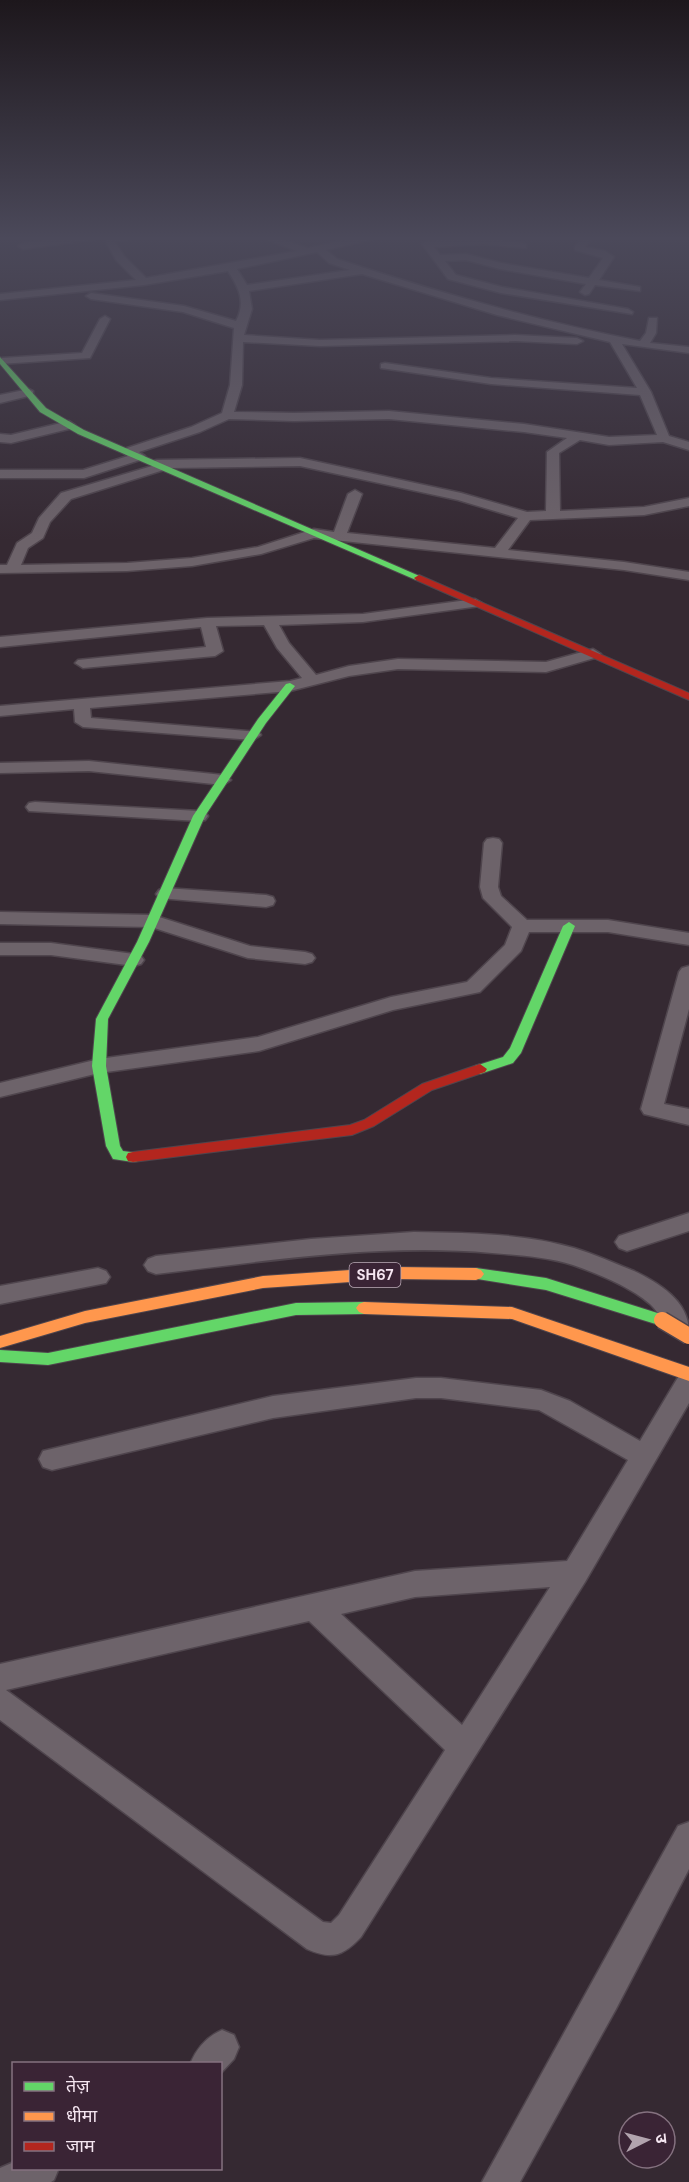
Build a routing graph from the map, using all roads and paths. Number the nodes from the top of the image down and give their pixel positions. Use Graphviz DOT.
graph roads {
  1 [pos="95,338"];
  2 [pos="238,338"];
  3 [pos="282,338"];
  4 [pos="607,338"];
  5 [pos="648,338"];
  6 [pos="617,343"];
  7 [pos="643,345"];
  8 [pos="689,350"];
  9 [pos="547,352"];
  10 [pos="1,360"];
  11 [pos="385,366"];
  12 [pos="645,392"];
  13 [pos="29,393"];
  14 [pos="0,399"];
  15 [pos="226,414"];
  16 [pos="69,426"];
  17 [pos="577,437"];
  18 [pos="0,438"];
  19 [pos="663,438"];
  20 [pos="689,446"];
  21 [pos="133,454"];
  22 [pos="160,465"];
  23 [pos="0,474"];
  24 [pos="355,494"];
  25 [pos="689,502"];
  26 [pos="553,515"];
  27 [pos="526,516"];
  28 [pos="315,533"];
  29 [pos="339,536"];
  30 [pos="498,554"];
  31 [pos="6,569"];
  32 [pos="689,576"];
  33 [pos="475,603"];
  34 [pos="269,620"];
  35 [pos="207,621"];
  36 [pos="0,642"];
  37 [pos="593,654"];
  38 [pos="83,663"];
  39 [pos="312,680"];
  40 [pos="290,686"];
  41 [pos="689,697"];
  42 [pos="82,704"];
  43 [pos="0,711"];
  44 [pos="253,735"];
  45 [pos="0,768"];
  46 [pos="223,780"];
  47 [pos="35,807"];
  48 [pos="199,816"];
  49 [pos="493,843"];
  50 [pos="165,894"];
  51 [pos="266,901"];
  52 [pos="0,918"];
  53 [pos="153,921"];
  54 [pos="522,926"];
  55 [pos="569,926"];
  56 [pos="689,939"];
  57 [pos="0,949"];
  58 [pos="306,958"];
  59 [pos="134,960"];
  60 [pos="689,972"];
  61 [pos="99,1066"];
  62 [pos="0,1090"];
  63 [pos="689,1118"];
  64 [pos="689,1222"];
  65 [pos="627,1242"];
  66 [pos="156,1264"];
  67 [pos="98,1277"];
  68 [pos="0,1295"];
  69 [pos="689,1336"];
  70 [pos="0,1342"];
  71 [pos="689,1345"];
  72 [pos="0,1356"];
  73 [pos="689,1374"];
  74 [pos="689,1381"];
  75 [pos="644,1456"];
  76 [pos="52,1459"];
  77 [pos="575,1573"];
  78 [pos="313,1606"];
  79 [pos="0,1678"];
  80 [pos="0,1702"];
  81 [pos="464,1748"];
  82 [pos="689,1837"];
  83 [pos="39,2170"];
  84 [pos="8,2182"];
  85 [pos="501,2182"];
  1 -- 10 [label="street"];
  2 -- 15 [label="street"];
  3 -- 6 [label="street"];
  4 -- 6 [label="street"];
  5 -- 7 [label="street"];
  6 -- 7 [label="street"];
  6 -- 9 [label="street"];
  6 -- 12 [label="street"];
  7 -- 8 [label="street"];
  10 -- 13 [label="main road"];
  11 -- 12 [label="street"];
  12 -- 19 [label="street"];
  13 -- 14 [label="street"];
  13 -- 16 [label="main road"];
  15 -- 17 [label="street"];
  15 -- 21 [label="street"];
  16 -- 18 [label="street"];
  16 -- 21 [label="main road"];
  17 -- 19 [label="street"];
  17 -- 26 [label="street"];
  19 -- 20 [label="street"];
  21 -- 22 [label="main road"];
  21 -- 23 [label="street"];
  22 -- 27 [label="street"];
  22 -- 28 [label="main road"];
  22 -- 31 [label="street"];
  24 -- 29 [label="street"];
  25 -- 26 [label="street"];
  26 -- 27 [label="street"];
  27 -- 30 [label="street"];
  28 -- 29 [label="street"];
  28 -- 31 [label="street"];
  28 -- 33 [label="main road"];
  29 -- 30 [label="street"];
  30 -- 32 [label="street"];
  33 -- 34 [label="street"];
  33 -- 37 [label="main road"];
  34 -- 35 [label="street"];
  34 -- 39 [label="street"];
  35 -- 36 [label="street"];
  35 -- 38 [label="street"];
  37 -- 39 [label="street"];
  37 -- 41 [label="main road"];
  39 -- 40 [label="street"];
  40 -- 42 [label="street"];
  40 -- 44 [label="main road"];
  42 -- 43 [label="street"];
  42 -- 44 [label="street"];
  44 -- 46 [label="main road"];
  45 -- 46 [label="street"];
  46 -- 48 [label="main road"];
  47 -- 48 [label="street"];
  48 -- 50 [label="main road"];
  49 -- 54 [label="street"];
  50 -- 51 [label="street"];
  50 -- 53 [label="main road"];
  52 -- 53 [label="street"];
  53 -- 58 [label="street"];
  53 -- 59 [label="main road"];
  54 -- 55 [label="street"];
  54 -- 61 [label="street"];
  55 -- 56 [label="street"];
  55 -- 61 [label="main road"];
  57 -- 59 [label="street"];
  59 -- 61 [label="main road"];
  60 -- 63 [label="street"];
  61 -- 62 [label="street"];
  64 -- 65 [label="street"];
  66 -- 71 [label="street"];
  67 -- 68 [label="street"];
  69 -- 70 [label="main road, SH67, bridge"];
  72 -- 73 [label="main road"];
  74 -- 75 [label="street"];
  75 -- 76 [label="street"];
  75 -- 77 [label="street"];
  77 -- 78 [label="street"];
  77 -- 81 [label="street"];
  78 -- 79 [label="street"];
  78 -- 81 [label="street"];
  80 -- 81 [label="street"];
  82 -- 85 [label="street"];
  83 -- 84 [label="street"];
}
